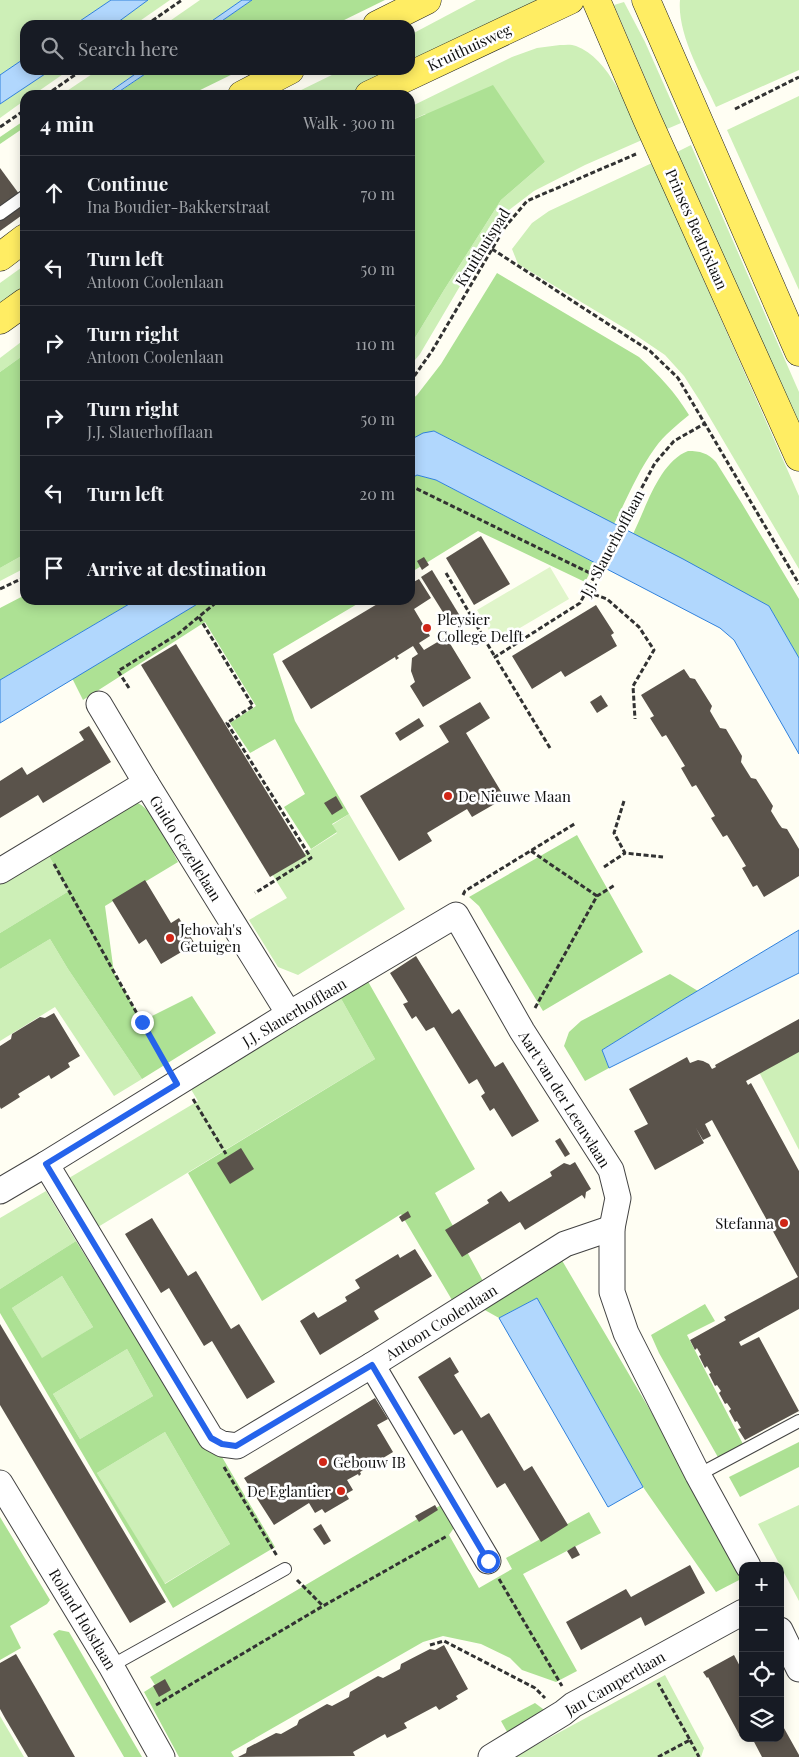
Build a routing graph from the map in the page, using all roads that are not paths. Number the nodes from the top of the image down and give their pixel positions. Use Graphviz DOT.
graph roads {
  1 [pos="427,0"];
  2 [pos="570,0"];
  3 [pos="596,0"];
  4 [pos="646,0"];
  5 [pos="387,20"];
  6 [pos="415,73"];
  7 [pos="280,75"];
  8 [pos="411,75"];
  9 [pos="252,90"];
  10 [pos="380,90"];
  11 [pos="20,200"];
  12 [pos="0,214"];
  13 [pos="20,242"];
  14 [pos="0,257"];
  15 [pos="20,306"];
  16 [pos="0,320"];
  17 [pos="799,352"];
  18 [pos="799,457"];
  19 [pos="99,704"];
  20 [pos="146,783"];
  21 [pos="0,871"];
  22 [pos="456,915"];
  23 [pos="289,1014"];
  24 [pos="46,1164"];
  25 [pos="0,1191"];
  26 [pos="612,1228"];
  27 [pos="372,1365"];
  28 [pos="799,1421"];
  29 [pos="698,1476"];
  30 [pos="0,1483"];
  31 [pos="488,1561"];
  32 [pos="746,1562"];
  33 [pos="285,1569"];
  34 [pos="739,1614"];
  35 [pos="784,1638"];
  36 [pos="798,1664"];
  37 [pos="111,1666"];
  38 [pos="162,1757"];
  39 [pos="491,1757"];
  1 -- 5 [label="main road"];
  2 -- 6 [label="main road, Kruithuisweg"];
  3 -- 18 [label="main road, Prinses Beatrixlaan"];
  4 -- 17 [label="main road"];
  7 -- 9 [label="main road"];
  8 -- 10 [label="main road, Kruithuisweg"];
  11 -- 12 [label="lane"];
  13 -- 14 [label="main road"];
  15 -- 16 [label="main road"];
  19 -- 20 [label="street, Guido Gezellelaan"];
  20 -- 21 [label="street, Guido Gezellelaan"];
  20 -- 23 [label="street, Guido Gezellelaan"];
  22 -- 23 [label="street, J.J. Slauerhofflaan"];
  22 -- 26 [label="street, Aart van der Leeuwlaan"];
  23 -- 24 [label="street, J.J. Slauerhofflaan"];
  24 -- 25 [label="street, J.J. Slauerhofflaan"];
  24 -- 27 [label="street, Antoon Coolenlaan"];
  26 -- 27 [label="street, Antoon Coolenlaan"];
  26 -- 29 [label="street, Aart van der Leeuwlaan"];
  27 -- 31 [label="street"];
  28 -- 29 [label="lane"];
  29 -- 32 [label="street, Aart van der Leeuwlaan"];
  30 -- 37 [label="street, Roland Holstlaan"];
  33 -- 37 [label="lane"];
  34 -- 39 [label="street, Jan Campertlaan"];
  35 -- 36 [label="street"];
  37 -- 38 [label="street, Roland Holstlaan"];
}
